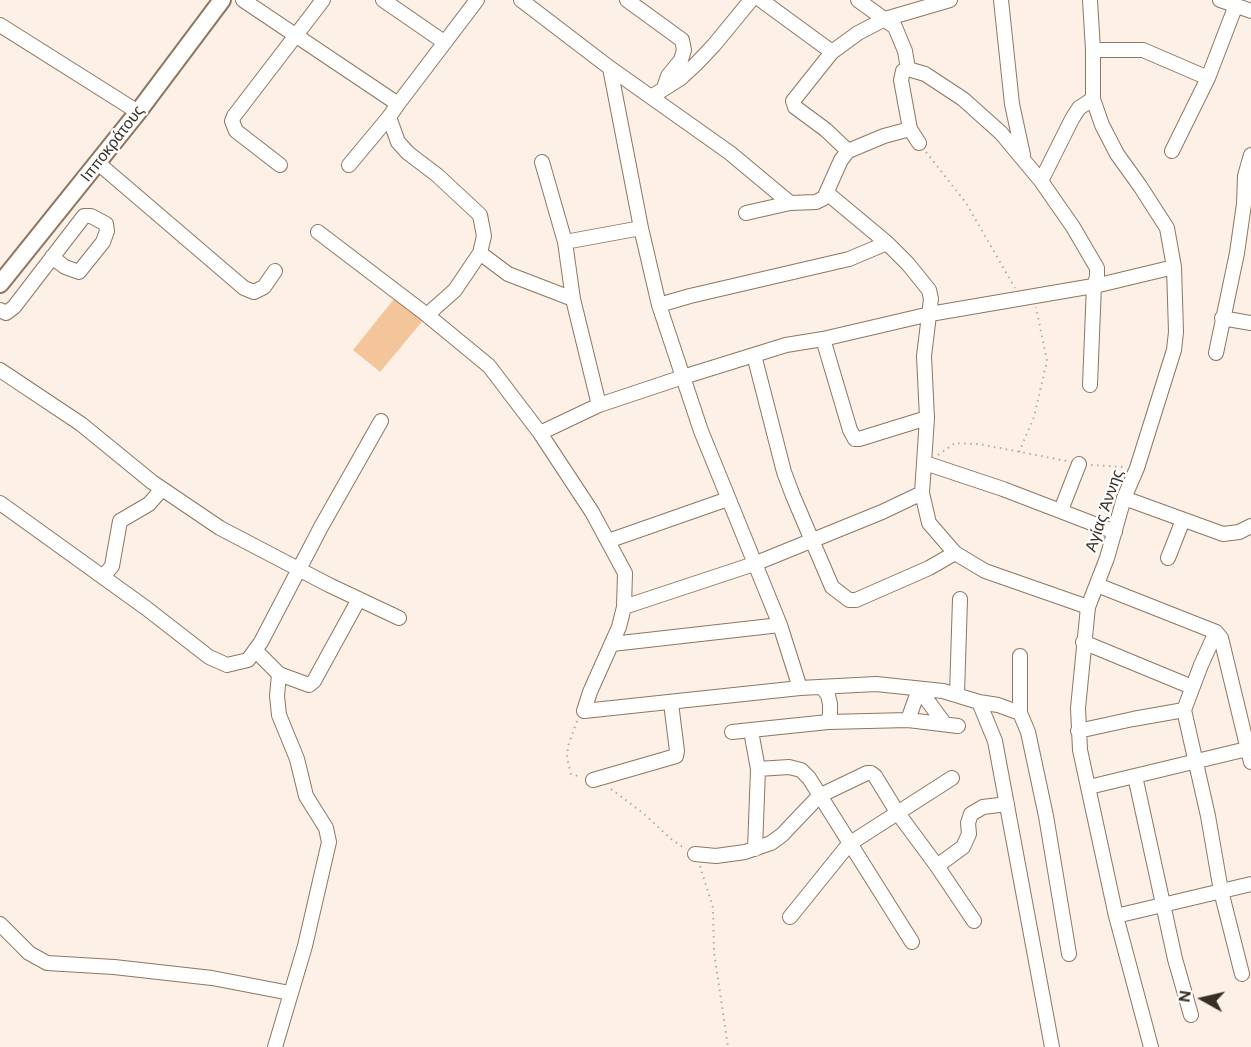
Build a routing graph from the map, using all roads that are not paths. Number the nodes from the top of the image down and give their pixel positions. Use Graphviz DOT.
graph roads {
  1 [pos="222,0"];
  2 [pos="243,0"];
  3 [pos="322,0"];
  4 [pos="382,0"];
  5 [pos="477,0"];
  6 [pos="521,0"];
  7 [pos="627,0"];
  8 [pos="751,0"];
  9 [pos="761,0"];
  10 [pos="858,0"];
  11 [pos="950,0"];
  12 [pos="1001,0"];
  13 [pos="1090,0"];
  14 [pos="1220,0"];
  15 [pos="1236,5"];
  16 [pos="1251,11"];
  17 [pos="885,20"];
  18 [pos="0,25"];
  19 [pos="297,34"];
  20 [pos="444,42"];
  21 [pos="1093,50"];
  22 [pos="832,52"];
  23 [pos="610,68"];
  24 [pos="908,69"];
  25 [pos="1208,78"];
  26 [pos="664,88"];
  27 [pos="651,97"];
  28 [pos="1093,99"];
  29 [pos="398,104"];
  30 [pos="138,112"];
  31 [pos="389,117"];
  32 [pos="910,129"];
  33 [pos="919,143"];
  34 [pos="848,151"];
  35 [pos="1172,151"];
  36 [pos="1251,155"];
  37 [pos="1025,160"];
  38 [pos="542,162"];
  39 [pos="98,163"];
  40 [pos="280,165"];
  41 [pos="350,165"];
  42 [pos="1041,181"];
  43 [pos="827,193"];
  44 [pos="790,203"];
  45 [pos="746,213"];
  46 [pos="640,228"];
  47 [pos="318,232"];
  48 [pos="565,242"];
  49 [pos="886,243"];
  50 [pos="480,253"];
  51 [pos="1244,253"];
  52 [pos="52,257"];
  53 [pos="1174,267"];
  54 [pos="275,271"];
  55 [pos="0,284"];
  56 [pos="1094,285"];
  57 [pos="573,299"];
  58 [pos="659,305"];
  59 [pos="0,310"];
  60 [pos="930,314"];
  61 [pos="428,315"];
  62 [pos="1222,318"];
  63 [pos="1251,323"];
  64 [pos="824,339"];
  65 [pos="1216,353"];
  66 [pos="754,355"];
  67 [pos="0,370"];
  68 [pos="683,377"];
  69 [pos="1090,385"];
  70 [pos="599,405"];
  71 [pos="927,418"];
  72 [pos="381,421"];
  73 [pos="540,434"];
  74 [pos="929,464"];
  75 [pos="1079,464"];
  76 [pos="162,489"];
  77 [pos="922,493"];
  78 [pos="1124,498"];
  79 [pos="728,499"];
  80 [pos="0,503"];
  81 [pos="1061,510"];
  82 [pos="1183,520"];
  83 [pos="1251,526"];
  84 [pos="1115,532"];
  85 [pos="813,540"];
  86 [pos="608,541"];
  87 [pos="955,553"];
  88 [pos="1168,558"];
  89 [pos="754,564"];
  90 [pos="300,569"];
  91 [pos="103,577"];
  92 [pos="1097,585"];
  93 [pos="359,599"];
  94 [pos="960,599"];
  95 [pos="624,607"];
  96 [pos="1088,607"];
  97 [pos="399,618"];
  98 [pos="780,625"];
  99 [pos="1216,632"];
  100 [pos="1083,642"];
  101 [pos="612,644"];
  102 [pos="255,650"];
  103 [pos="1020,656"];
  104 [pos="279,674"];
  105 [pos="822,687"];
  106 [pos="1192,687"];
  107 [pos="800,688"];
  108 [pos="919,689"];
  109 [pos="957,694"];
  110 [pos="979,702"];
  111 [pos="671,703"];
  112 [pos="1184,710"];
  113 [pos="1020,713"];
  114 [pos="908,720"];
  115 [pos="828,722"];
  116 [pos="944,723"];
  117 [pos="958,726"];
  118 [pos="751,731"];
  119 [pos="1078,731"];
  120 [pos="732,732"];
  121 [pos="1250,753"];
  122 [pos="1195,760"];
  123 [pos="758,769"];
  124 [pos="1135,776"];
  125 [pos="952,778"];
  126 [pos="593,780"];
  127 [pos="1089,787"];
  128 [pos="819,796"];
  129 [pos="1008,804"];
  130 [pos="897,812"];
  131 [pos="849,844"];
  132 [pos="755,849"];
  133 [pos="694,854"];
  134 [pos="937,866"];
  135 [pos="1251,884"];
  136 [pos="1221,891"];
  137 [pos="1164,905"];
  138 [pos="1116,916"];
  139 [pos="790,917"];
  140 [pos="974,921"];
  141 [pos="0,924"];
  142 [pos="912,942"];
  143 [pos="1069,954"];
  144 [pos="1242,974"];
  145 [pos="290,993"];
  146 [pos="1191,1015"];
  147 [pos="275,1047"];
  148 [pos="1052,1047"];
  149 [pos="1151,1047"];
  1 -- 30 [label="main road, Ιπποκράτους"];
  2 -- 19 [label="street"];
  3 -- 19 [label="street"];
  4 -- 20 [label="street"];
  5 -- 20 [label="street"];
  6 -- 23 [label="street"];
  7 -- 26 [label="street"];
  8 -- 26 [label="street"];
  9 -- 22 [label="street"];
  10 -- 17 [label="street"];
  11 -- 17 [label="street"];
  12 -- 37 [label="street"];
  13 -- 21 [label="street, Αγίας Άννης"];
  14 -- 15 [label="street"];
  15 -- 16 [label="street"];
  15 -- 25 [label="street"];
  17 -- 22 [label="street"];
  17 -- 24 [label="street"];
  18 -- 30 [label="street"];
  19 -- 29 [label="street"];
  19 -- 40 [label="street"];
  20 -- 29 [label="street"];
  21 -- 25 [label="street"];
  21 -- 28 [label="street, Αγίας Άννης"];
  22 -- 34 [label="street"];
  23 -- 27 [label="street"];
  23 -- 46 [label="street"];
  24 -- 32 [label="street"];
  24 -- 37 [label="street"];
  25 -- 35 [label="street"];
  26 -- 27 [label="street"];
  27 -- 44 [label="street"];
  28 -- 42 [label="street"];
  28 -- 53 [label="street, Αγίας Άννης"];
  29 -- 31 [label="street"];
  30 -- 39 [label="main road, Ιπποκράτους"];
  31 -- 41 [label="street"];
  31 -- 50 [label="street"];
  32 -- 33 [label="street"];
  32 -- 34 [label="street"];
  34 -- 43 [label="street"];
  36 -- 51 [label="street"];
  37 -- 42 [label="street"];
  38 -- 48 [label="street"];
  39 -- 54 [label="street"];
  39 -- 55 [label="main road, Ιπποκράτους"];
  42 -- 56 [label="street"];
  43 -- 44 [label="street"];
  43 -- 49 [label="street"];
  44 -- 45 [label="street"];
  46 -- 48 [label="street"];
  46 -- 58 [label="street"];
  47 -- 61 [label="street"];
  48 -- 57 [label="street"];
  49 -- 58 [label="street"];
  49 -- 60 [label="street"];
  50 -- 57 [label="street"];
  50 -- 61 [label="street"];
  51 -- 62 [label="street"];
  52 -- 59 [label="street"];
  53 -- 56 [label="street"];
  53 -- 78 [label="street, Αγίας Άννης"];
  56 -- 60 [label="street"];
  56 -- 69 [label="street"];
  57 -- 70 [label="street"];
  58 -- 68 [label="street"];
  60 -- 64 [label="street"];
  60 -- 71 [label="street"];
  61 -- 73 [label="street"];
  62 -- 63 [label="street"];
  62 -- 65 [label="street"];
  64 -- 66 [label="street"];
  64 -- 71 [label="street"];
  66 -- 68 [label="street"];
  66 -- 85 [label="street"];
  67 -- 76 [label="street"];
  68 -- 70 [label="street"];
  68 -- 79 [label="street"];
  70 -- 73 [label="street"];
  71 -- 74 [label="street"];
  72 -- 90 [label="street"];
  73 -- 86 [label="street"];
  74 -- 77 [label="street"];
  74 -- 81 [label="street"];
  75 -- 81 [label="street"];
  76 -- 90 [label="street"];
  76 -- 91 [label="street"];
  77 -- 85 [label="street"];
  77 -- 87 [label="street"];
  78 -- 82 [label="street"];
  78 -- 84 [label="street, Αγίας Άννης"];
  79 -- 86 [label="street"];
  79 -- 89 [label="street"];
  80 -- 91 [label="street"];
  81 -- 84 [label="street"];
  82 -- 83 [label="street"];
  82 -- 88 [label="street"];
  84 -- 92 [label="street, Αγίας Άννης"];
  85 -- 87 [label="street"];
  85 -- 89 [label="street"];
  86 -- 95 [label="street"];
  87 -- 96 [label="street"];
  89 -- 95 [label="street"];
  89 -- 98 [label="street"];
  90 -- 93 [label="street"];
  90 -- 102 [label="street"];
  91 -- 102 [label="street"];
  92 -- 96 [label="street, Αγίας Άννης"];
  92 -- 99 [label="street"];
  93 -- 97 [label="street"];
  93 -- 104 [label="street"];
  94 -- 109 [label="street"];
  95 -- 101 [label="street"];
  96 -- 100 [label="street, Αγίας Άννης"];
  98 -- 101 [label="street"];
  98 -- 107 [label="street"];
  99 -- 106 [label="street"];
  99 -- 121 [label="street"];
  100 -- 106 [label="street"];
  100 -- 119 [label="street, Αγίας Άννης"];
  101 -- 111 [label="street"];
  102 -- 104 [label="street"];
  103 -- 113 [label="street"];
  104 -- 145 [label="street"];
  105 -- 107 [label="street"];
  105 -- 108 [label="street"];
  105 -- 115 [label="street"];
  106 -- 112 [label="street"];
  107 -- 111 [label="street"];
  108 -- 109 [label="street"];
  108 -- 114 [label="street"];
  108 -- 116 [label="street"];
  109 -- 110 [label="street"];
  110 -- 113 [label="street"];
  110 -- 129 [label="street"];
  111 -- 126 [label="street"];
  112 -- 119 [label="street"];
  112 -- 122 [label="street"];
  113 -- 143 [label="street"];
  114 -- 115 [label="street"];
  114 -- 116 [label="street"];
  115 -- 118 [label="street"];
  116 -- 117 [label="street"];
  118 -- 120 [label="street"];
  118 -- 123 [label="street"];
  119 -- 127 [label="street, Αγίας Άννης"];
  121 -- 122 [label="street"];
  122 -- 124 [label="street"];
  122 -- 136 [label="street"];
  123 -- 128 [label="street"];
  123 -- 132 [label="street"];
  124 -- 127 [label="street"];
  124 -- 137 [label="street"];
  125 -- 130 [label="street"];
  127 -- 138 [label="street, Αγίας Άννης"];
  128 -- 130 [label="street"];
  128 -- 131 [label="street"];
  128 -- 132 [label="street"];
  129 -- 134 [label="street"];
  129 -- 148 [label="street"];
  130 -- 131 [label="street"];
  130 -- 134 [label="street"];
  131 -- 139 [label="street"];
  131 -- 142 [label="street"];
  132 -- 133 [label="street"];
  134 -- 140 [label="street"];
  135 -- 136 [label="street"];
  136 -- 137 [label="street"];
  136 -- 144 [label="street"];
  137 -- 138 [label="street"];
  137 -- 146 [label="street"];
  138 -- 149 [label="street, Αγίας Άννης"];
  141 -- 145 [label="street"];
  145 -- 147 [label="street"];
}
